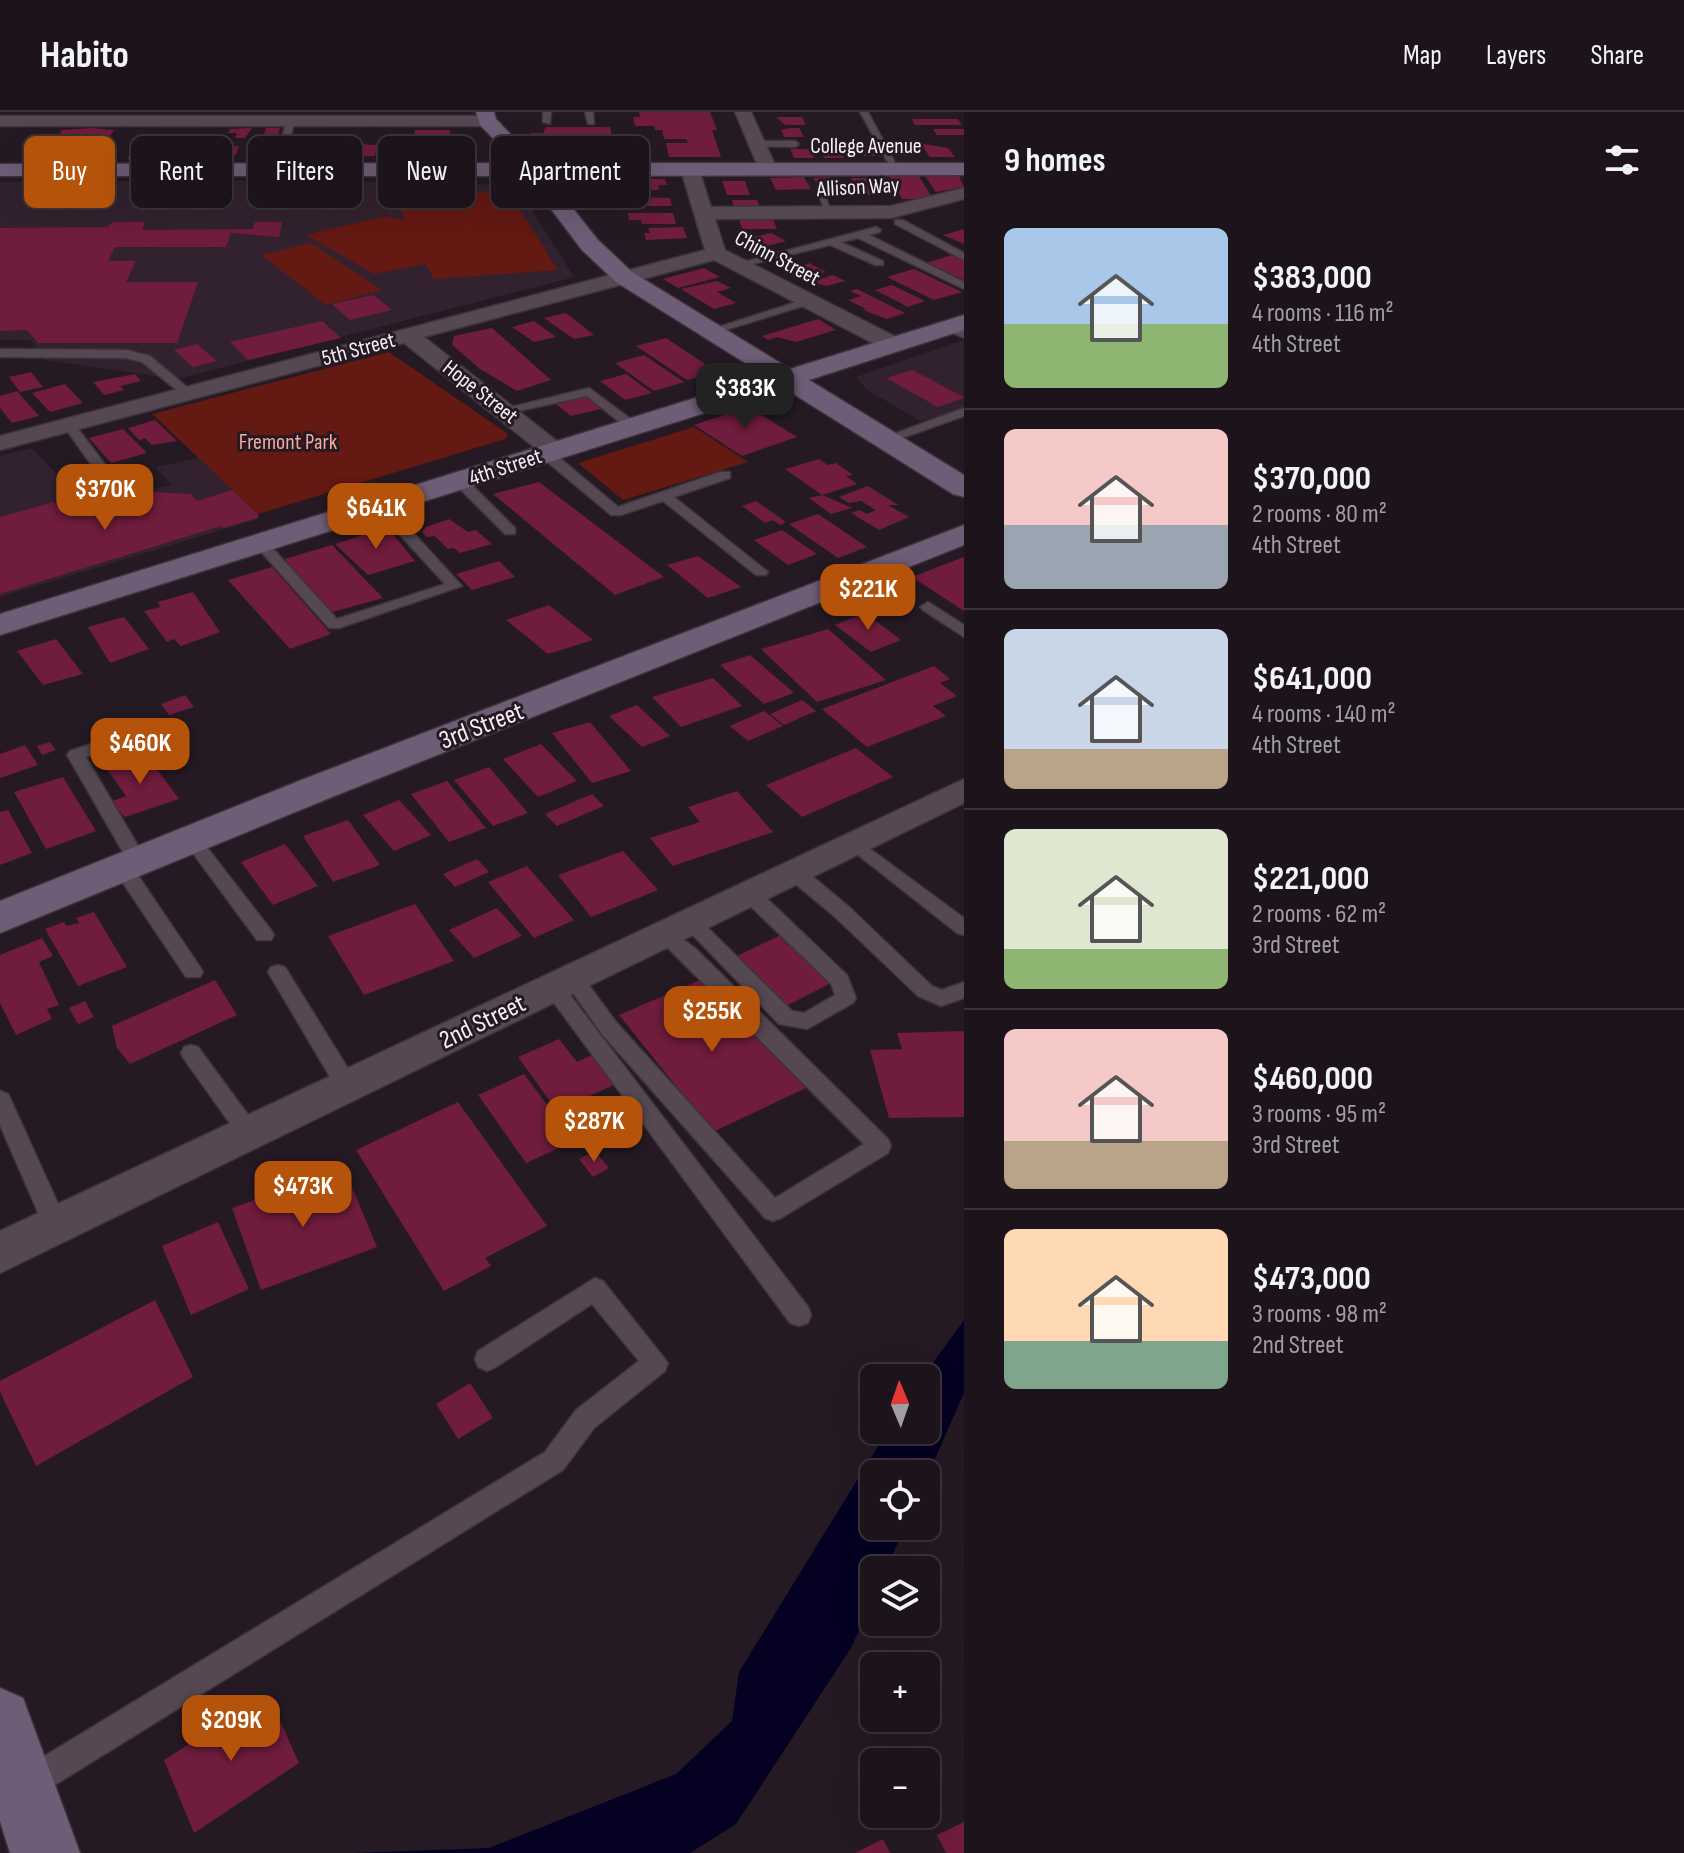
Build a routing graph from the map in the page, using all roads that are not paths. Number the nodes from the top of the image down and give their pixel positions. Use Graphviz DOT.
graph roads {
  1 [pos="743,112"];
  2 [pos="864,112"];
  3 [pos="1,116"];
  4 [pos="486,116"];
  5 [pos="110,117"];
  6 [pos="233,117"];
  7 [pos="341,117"];
  8 [pos="290,122"];
  9 [pos="286,136"];
  10 [pos="503,136"];
  11 [pos="757,144"];
  12 [pos="795,144"];
  13 [pos="896,168"];
  14 [pos="768,169"];
  15 [pos="964,169"];
  16 [pos="0,170"];
  17 [pos="248,170"];
  18 [pos="649,170"];
  19 [pos="690,170"];
  20 [pos="964,193"];
  21 [pos="561,208"];
  22 [pos="705,213"];
  23 [pos="899,222"];
  24 [pos="876,230"];
  25 [pos="859,234"];
  26 [pos="831,241"];
  27 [pos="716,253"];
  28 [pos="964,257"];
  29 [pos="879,263"];
  30 [pos="737,265"];
  31 [pos="624,277"];
  32 [pos="964,286"];
  33 [pos="809,301"];
  34 [pos="959,328"];
  35 [pos="712,331"];
  36 [pos="408,335"];
  37 [pos="894,345"];
  38 [pos="0,353"];
  39 [pos="787,377"];
  40 [pos="188,393"];
  41 [pos="505,410"];
  42 [pos="964,412"];
  43 [pos="931,424"];
  44 [pos="69,425"];
  45 [pos="632,426"];
  46 [pos="964,429"];
  47 [pos="886,439"];
  48 [pos="8,445"];
  49 [pos="549,451"];
  50 [pos="105,474"];
  51 [pos="725,475"];
  52 [pos="460,481"];
  53 [pos="964,488"];
  54 [pos="665,496"];
  55 [pos="382,507"];
  56 [pos="510,531"];
  57 [pos="964,534"];
  58 [pos="262,545"];
  59 [pos="761,572"];
  60 [pos="928,607"];
  61 [pos="0,625"];
  62 [pos="964,632"];
  63 [pos="118,740"];
  64 [pos="964,790"];
  65 [pos="193,841"];
  66 [pos="854,843"];
  67 [pos="131,866"];
  68 [pos="794,872"];
  69 [pos="749,893"];
  70 [pos="0,918"];
  71 [pos="677,928"];
  72 [pos="964,928"];
  73 [pos="264,935"];
  74 [pos="193,972"];
  75 [pos="278,972"];
  76 [pos="563,982"];
  77 [pos="964,990"];
  78 [pos="191,1053"];
  79 [pos="347,1086"];
  80 [pos="0,1100"];
  81 [pos="249,1133"];
  82 [pos="56,1226"];
  83 [pos="0,1253"];
  84 [pos="799,1315"];
  85 [pos="487,1359"];
  86 [pos="0,1721"];
  87 [pos="23,1787"];
  88 [pos="45,1853"];
  1 -- 11 [label="street"];
  2 -- 13 [label="lane"];
  3 -- 5 [label="street"];
  4 -- 7 [label="street"];
  4 -- 10 [label="main road"];
  5 -- 6 [label="street"];
  6 -- 8 [label="street"];
  7 -- 8 [label="street"];
  8 -- 9 [label="lane"];
  11 -- 12 [label="lane"];
  11 -- 14 [label="street"];
  13 -- 14 [label="main road, College Avenue"];
  13 -- 15 [label="main road, College Avenue"];
  14 -- 19 [label="main road, College Avenue"];
  16 -- 17 [label="main road, College Avenue"];
  18 -- 19 [label="main road, College Avenue"];
  19 -- 22 [label="street, Chinn Street"];
  20 -- 22 [label="street, Allison Way"];
  21 -- 31 [label="main road"];
  22 -- 27 [label="street, Chinn Street"];
  23 -- 28 [label="lane"];
  24 -- 25 [label="lane"];
  25 -- 26 [label="lane"];
  25 -- 32 [label="lane"];
  26 -- 29 [label="lane"];
  26 -- 30 [label="lane"];
  27 -- 30 [label="street, Chinn Street"];
  27 -- 31 [label="street, 5th Street"];
  30 -- 33 [label="street, Chinn Street"];
  31 -- 35 [label="main road"];
  31 -- 36 [label="street, 5th Street"];
  33 -- 35 [label="lane"];
  33 -- 37 [label="street, Chinn Street"];
  34 -- 37 [label="main road, 4th Street"];
  35 -- 39 [label="main road"];
  36 -- 40 [label="street, 5th Street"];
  36 -- 41 [label="street, Hope Street"];
  37 -- 39 [label="main road, 4th Street"];
  38 -- 40 [label="lane"];
  39 -- 45 [label="main road, 4th Street"];
  39 -- 47 [label="main road"];
  40 -- 44 [label="street, 5th Street"];
  41 -- 45 [label="lane"];
  41 -- 49 [label="street, Hope Street"];
  42 -- 43 [label="lane"];
  43 -- 46 [label="lane"];
  43 -- 47 [label="lane"];
  44 -- 48 [label="street, 5th Street"];
  44 -- 50 [label="lane"];
  45 -- 49 [label="main road, 4th Street"];
  47 -- 53 [label="main road"];
  49 -- 52 [label="main road, 4th Street"];
  49 -- 54 [label="lane"];
  51 -- 54 [label="lane"];
  52 -- 55 [label="main road, 4th Street"];
  52 -- 56 [label="lane"];
  54 -- 59 [label="lane"];
  55 -- 58 [label="main road, 4th Street"];
  55 -- 58 [label="lane"];
  57 -- 65 [label="main road, 3rd Street"];
  58 -- 61 [label="main road, 4th Street"];
  60 -- 62 [label="lane"];
  63 -- 67 [label="lane"];
  64 -- 66 [label="street, 2nd Street"];
  65 -- 67 [label="main road, 3rd Street"];
  65 -- 73 [label="lane"];
  66 -- 68 [label="street, 2nd Street"];
  66 -- 72 [label="lane"];
  67 -- 70 [label="main road, 3rd Street"];
  67 -- 74 [label="lane"];
  68 -- 69 [label="street, 2nd Street"];
  68 -- 77 [label="lane"];
  69 -- 71 [label="street, 2nd Street"];
  69 -- 71 [label="lane"];
  71 -- 76 [label="street, 2nd Street"];
  71 -- 76 [label="lane"];
  75 -- 79 [label="lane"];
  76 -- 79 [label="street, 2nd Street"];
  76 -- 84 [label="lane"];
  78 -- 81 [label="lane"];
  79 -- 81 [label="street, 2nd Street"];
  80 -- 82 [label="lane"];
  81 -- 82 [label="street, 2nd Street"];
  82 -- 83 [label="street, 2nd Street"];
  85 -- 87 [label="lane"];
  86 -- 87 [label="main road"];
  87 -- 88 [label="main road"];
}
